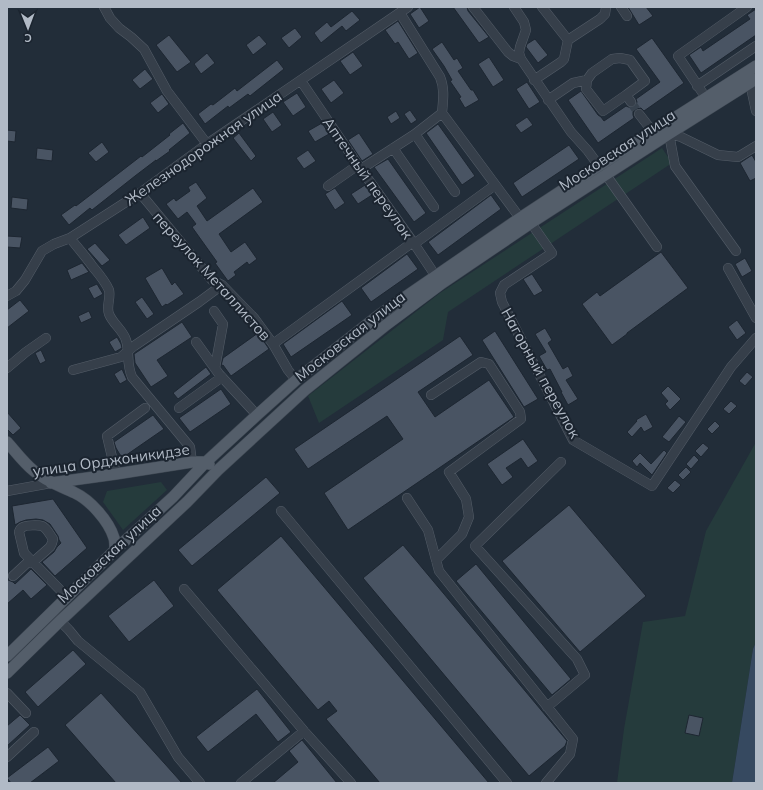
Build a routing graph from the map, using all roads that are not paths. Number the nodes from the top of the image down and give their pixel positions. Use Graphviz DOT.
graph roads {
  1 [pos="104,7"];
  2 [pos="408,7"];
  3 [pos="473,7"];
  4 [pos="514,7"];
  5 [pos="542,7"];
  6 [pos="606,7"];
  7 [pos="621,7"];
  8 [pos="747,7"];
  9 [pos="400,13"];
  10 [pos="627,16"];
  11 [pos="568,40"];
  12 [pos="756,46"];
  13 [pos="521,59"];
  14 [pos="756,66"];
  15 [pos="534,80"];
  16 [pos="587,80"];
  17 [pos="301,81"];
  18 [pos="753,81"];
  19 [pos="697,86"];
  20 [pos="706,98"];
  21 [pos="548,100"];
  22 [pos="756,111"];
  23 [pos="442,113"];
  24 [pos="639,114"];
  25 [pos="653,132"];
  26 [pos="415,134"];
  27 [pos="669,134"];
  28 [pos="207,144"];
  29 [pos="756,146"];
  30 [pos="393,148"];
  31 [pos="359,167"];
  32 [pos="602,170"];
  33 [pos="495,185"];
  34 [pos="328,186"];
  35 [pos="456,192"];
  36 [pos="140,193"];
  37 [pos="434,206"];
  38 [pos="520,218"];
  39 [pos="531,223"];
  40 [pos="70,238"];
  41 [pos="413,243"];
  42 [pos="657,247"];
  43 [pos="736,251"];
  44 [pos="728,268"];
  45 [pos="435,275"];
  46 [pos="222,285"];
  47 [pos="7,296"];
  48 [pos="214,311"];
  49 [pos="756,318"];
  50 [pos="46,338"];
  51 [pos="756,338"];
  52 [pos="196,342"];
  53 [pos="272,344"];
  54 [pos="128,352"];
  55 [pos="7,368"];
  56 [pos="215,368"];
  57 [pos="73,370"];
  58 [pos="222,377"];
  59 [pos="296,380"];
  60 [pos="431,395"];
  61 [pos="145,408"];
  62 [pos="179,408"];
  63 [pos="257,415"];
  64 [pos="7,442"];
  65 [pos="192,462"];
  66 [pos="206,462"];
  67 [pos="561,462"];
  68 [pos="218,470"];
  69 [pos="116,474"];
  70 [pos="51,483"];
  71 [pos="7,491"];
  72 [pos="408,498"];
  73 [pos="281,511"];
  74 [pos="115,550"];
  75 [pos="436,560"];
  76 [pos="13,576"];
  77 [pos="184,589"];
  78 [pos="67,597"];
  79 [pos="60,621"];
  80 [pos="7,656"];
  81 [pos="7,673"];
  82 [pos="7,693"];
  83 [pos="547,706"];
  84 [pos="26,713"];
  85 [pos="304,730"];
  86 [pos="34,732"];
  87 [pos="7,757"];
  88 [pos="200,783"];
  89 [pos="241,783"];
  90 [pos="351,783"];
  91 [pos="507,783"];
  92 [pos="546,783"];
  1 -- 28 [label="street"];
  2 -- 9 [label="street, Железнодорожная улица"];
  3 -- 13 [label="street"];
  4 -- 13 [label="street"];
  5 -- 11 [label="street"];
  6 -- 11 [label="street"];
  7 -- 10 [label="street"];
  8 -- 19 [label="street"];
  9 -- 17 [label="street, Железнодорожная улица"];
  9 -- 23 [label="street"];
  11 -- 15 [label="street"];
  12 -- 19 [label="street"];
  13 -- 15 [label="street"];
  14 -- 20 [label="main road, Московская улица"];
  15 -- 21 [label="street"];
  16 -- 16 [label="street"];
  16 -- 21 [label="street"];
  17 -- 28 [label="street, Железнодорожная улица"];
  17 -- 31 [label="street, Аптечный переулок"];
  18 -- 22 [label="street"];
  18 -- 27 [label="main road, Московская улица"];
  19 -- 20 [label="street"];
  20 -- 25 [label="main road, Московская улица"];
  21 -- 32 [label="street"];
  23 -- 26 [label="street"];
  23 -- 33 [label="street"];
  24 -- 25 [label="street"];
  25 -- 32 [label="main road, Московская улица"];
  26 -- 30 [label="street"];
  26 -- 35 [label="street"];
  27 -- 29 [label="street"];
  27 -- 32 [label="main road, Московская улица"];
  27 -- 43 [label="street"];
  28 -- 36 [label="street, Железнодорожная улица"];
  30 -- 31 [label="street"];
  30 -- 37 [label="street"];
  31 -- 34 [label="street"];
  31 -- 41 [label="street, Аптечный переулок"];
  32 -- 38 [label="main road, Московская улица"];
  32 -- 39 [label="main road, Московская улица"];
  32 -- 42 [label="street"];
  33 -- 38 [label="street"];
  33 -- 41 [label="street"];
  36 -- 40 [label="street, Железнодорожная улица"];
  36 -- 46 [label="street, переулок Металлистов"];
  38 -- 45 [label="main road, Московская улица"];
  39 -- 51 [label="street, Нагорный переулок"];
  39 -- 68 [label="main road, Московская улица"];
  40 -- 47 [label="street, Железнодорожная улица"];
  40 -- 54 [label="street"];
  41 -- 45 [label="street, Аптечный переулок"];
  41 -- 53 [label="street"];
  44 -- 49 [label="street"];
  45 -- 59 [label="main road, Московская улица"];
  46 -- 53 [label="street, переулок Металлистов"];
  46 -- 54 [label="street"];
  48 -- 56 [label="street"];
  50 -- 55 [label="street"];
  52 -- 56 [label="street"];
  53 -- 59 [label="street, переулок Металлистов"];
  54 -- 57 [label="street"];
  54 -- 65 [label="street"];
  56 -- 58 [label="street"];
  58 -- 62 [label="street"];
  58 -- 63 [label="street"];
  59 -- 63 [label="main road, Московская улица"];
  60 -- 75 [label="street"];
  61 -- 69 [label="street"];
  63 -- 66 [label="main road, Московская улица"];
  64 -- 70 [label="main road"];
  65 -- 66 [label="main road, улица Орджоникидзе"];
  65 -- 69 [label="main road, улица Орджоникидзе"];
  66 -- 68 [label="main road, улица Орджоникидзе"];
  66 -- 74 [label="main road, Московская улица"];
  67 -- 83 [label="street"];
  68 -- 79 [label="main road, Московская улица"];
  69 -- 70 [label="main road, улица Орджоникидзе"];
  70 -- 71 [label="street, улица Орджоникидзе"];
  70 -- 74 [label="main road"];
  72 -- 75 [label="street"];
  73 -- 91 [label="street"];
  74 -- 78 [label="main road, Московская улица"];
  75 -- 83 [label="street"];
  76 -- 78 [label="street"];
  77 -- 85 [label="street"];
  78 -- 80 [label="main road, Московская улица"];
  79 -- 81 [label="main road, Московская улица"];
  79 -- 88 [label="street"];
  82 -- 84 [label="street"];
  83 -- 92 [label="street"];
  85 -- 89 [label="street"];
  85 -- 90 [label="street"];
  86 -- 87 [label="street"];
}
